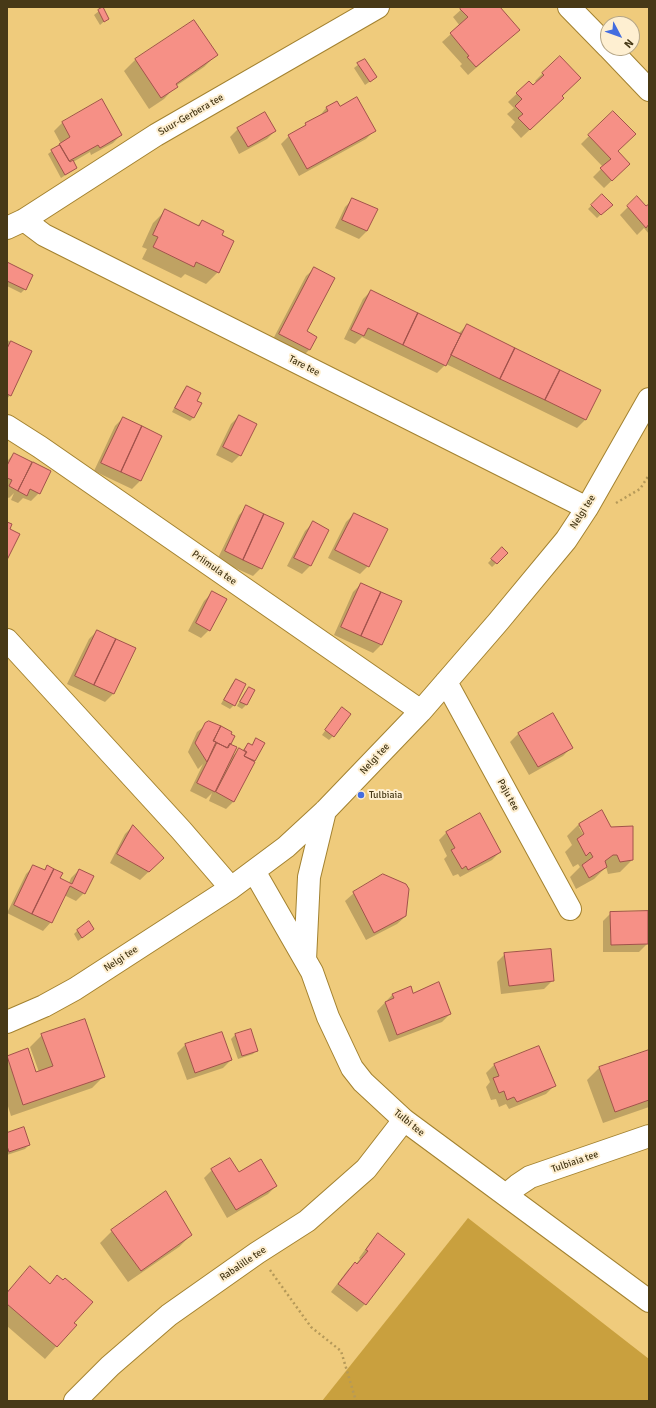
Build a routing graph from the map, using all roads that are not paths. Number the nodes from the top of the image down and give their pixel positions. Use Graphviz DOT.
graph roads {
  1 [pos="378,7"];
  2 [pos="569,7"];
  3 [pos="600,40"];
  4 [pos="616,56"];
  5 [pos="649,90"];
  6 [pos="15,224"];
  7 [pos="649,399"];
  8 [pos="7,426"];
  9 [pos="587,508"];
  10 [pos="7,640"];
  11 [pos="446,682"];
  12 [pos="421,711"];
  13 [pos="325,811"];
  14 [pos="254,871"];
  15 [pos="231,888"];
  16 [pos="570,909"];
  17 [pos="305,960"];
  18 [pos="10,1015"];
  19 [pos="404,1120"];
  20 [pos="649,1136"];
  21 [pos="506,1195"];
  22 [pos="649,1301"];
  23 [pos="75,1401"];
  1 -- 6 [label="street, Suur-Gerbera tee"];
  2 -- 3 [label="street"];
  4 -- 5 [label="street"];
  6 -- 9 [label="street, Tare tee"];
  7 -- 9 [label="street, Nelgi tee"];
  8 -- 12 [label="street, Priimula tee"];
  9 -- 11 [label="street, Nelgi tee"];
  10 -- 15 [label="street"];
  11 -- 12 [label="street, Nelgi tee"];
  11 -- 16 [label="street, Paju tee"];
  12 -- 13 [label="street, Nelgi tee"];
  13 -- 14 [label="street, Nelgi tee"];
  13 -- 17 [label="street"];
  14 -- 15 [label="street, Nelgi tee"];
  14 -- 17 [label="street, Tulbi tee"];
  15 -- 18 [label="street, Nelgi tee"];
  17 -- 19 [label="street, Tulbi tee"];
  19 -- 21 [label="street, Tulbi tee"];
  19 -- 23 [label="street, Rabalille tee"];
  20 -- 21 [label="street, Tulbiaia tee"];
  21 -- 22 [label="street, Tulbi tee"];
}
